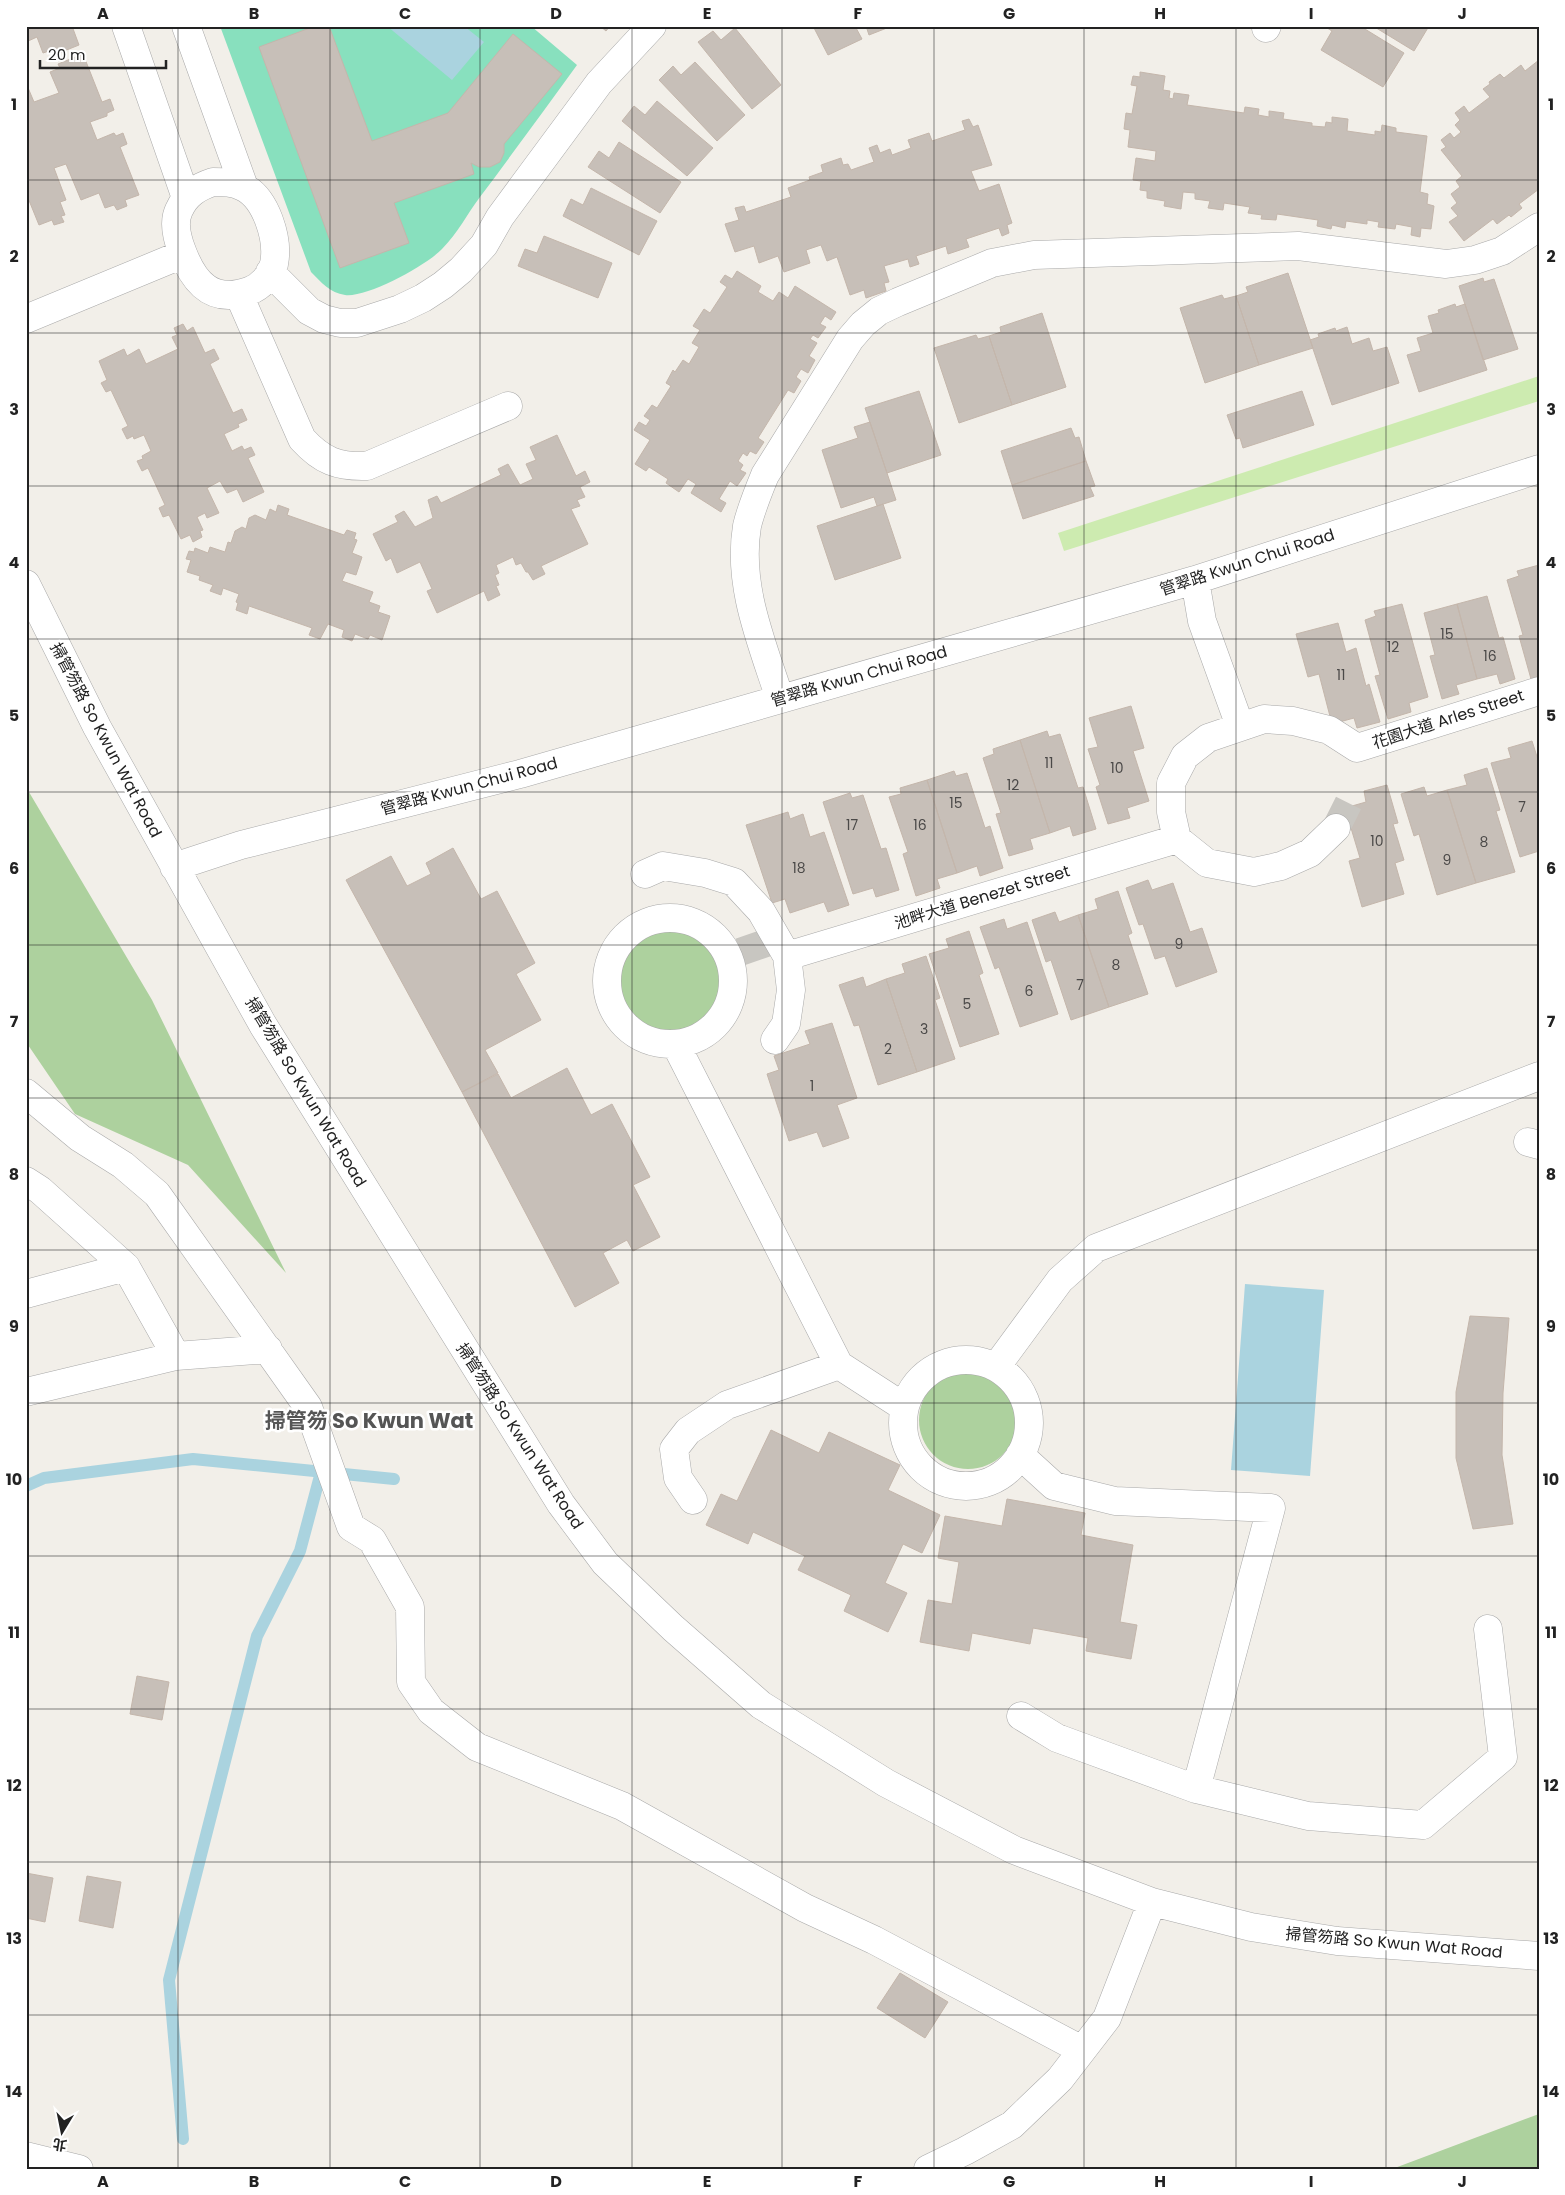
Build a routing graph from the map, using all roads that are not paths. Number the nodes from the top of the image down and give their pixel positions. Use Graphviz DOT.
graph roads {
  1 [pos="126,26"];
  2 [pos="186,26"];
  3 [pos="652,26"];
  4 [pos="244,187"];
  5 [pos="186,198"];
  6 [pos="1539,227"];
  7 [pos="183,254"];
  8 [pos="270,272"];
  9 [pos="238,295"];
  10 [pos="26,319"];
  11 [pos="508,406"];
  12 [pos="1539,469"];
  13 [pos="1195,580"];
  14 [pos="26,584"];
  15 [pos="1539,690"];
  16 [pos="780,699"];
  17 [pos="1240,726"];
  18 [pos="1336,828"];
  19 [pos="1176,839"];
  20 [pos="174,868"];
  21 [pos="645,874"];
  22 [pos="788,956"];
  23 [pos="775,1040"];
  24 [pos="676,1045"];
  25 [pos="1539,1076"];
  26 [pos="26,1093"];
  27 [pos="31,1188"];
  28 [pos="126,1267"];
  29 [pos="26,1294"];
  30 [pos="268,1349"];
  31 [pos="176,1356"];
  32 [pos="839,1365"];
  33 [pos="996,1367"];
  34 [pos="26,1392"];
  35 [pos="904,1407"];
  36 [pos="1020,1455"];
  37 [pos="693,1500"];
  38 [pos="1488,1629"];
  39 [pos="1020,1716"];
  40 [pos="1196,1789"];
  41 [pos="1152,1902"];
  42 [pos="1539,1956"];
  43 [pos="1082,2050"];
  44 [pos="26,2156"];
  45 [pos="79,2169"];
  46 [pos="928,2169"];
  1 -- 5 [label="street"];
  2 -- 4 [label="street"];
  3 -- 8 [label="street"];
  4 -- 5 [label="street"];
  4 -- 8 [label="street"];
  5 -- 7 [label="street"];
  6 -- 16 [label="street"];
  7 -- 9 [label="street"];
  7 -- 10 [label="street"];
  8 -- 9 [label="street"];
  9 -- 11 [label="street"];
  12 -- 13 [label="street, 管翠路 Kwun Chui Road"];
  13 -- 16 [label="street, 管翠路 Kwun Chui Road"];
  13 -- 17 [label="street"];
  14 -- 20 [label="street, 掃管笏路 So Kwun Wat Road"];
  15 -- 17 [label="street, 花園大道 Arles Street"];
  16 -- 20 [label="street, 管翠路 Kwun Chui Road"];
  17 -- 19 [label="street"];
  18 -- 19 [label="street"];
  19 -- 22 [label="street, 池畔大道 Benezet Street"];
  20 -- 41 [label="street, 掃管笏路 So Kwun Wat Road"];
  21 -- 22 [label="street"];
  22 -- 23 [label="street"];
  24 -- 24 [label="street"];
  24 -- 32 [label="street"];
  25 -- 33 [label="street"];
  26 -- 30 [label="street"];
  27 -- 28 [label="street"];
  28 -- 29 [label="street"];
  28 -- 31 [label="street"];
  30 -- 31 [label="street"];
  30 -- 43 [label="street"];
  31 -- 34 [label="street"];
  32 -- 35 [label="street"];
  32 -- 37 [label="street"];
  33 -- 35 [label="street"];
  33 -- 36 [label="street"];
  35 -- 36 [label="street"];
  36 -- 40 [label="street"];
  38 -- 40 [label="street"];
  39 -- 40 [label="street"];
  41 -- 42 [label="street, 掃管笏路 So Kwun Wat Road"];
  41 -- 43 [label="street"];
  43 -- 46 [label="street"];
  44 -- 45 [label="street"];
}
